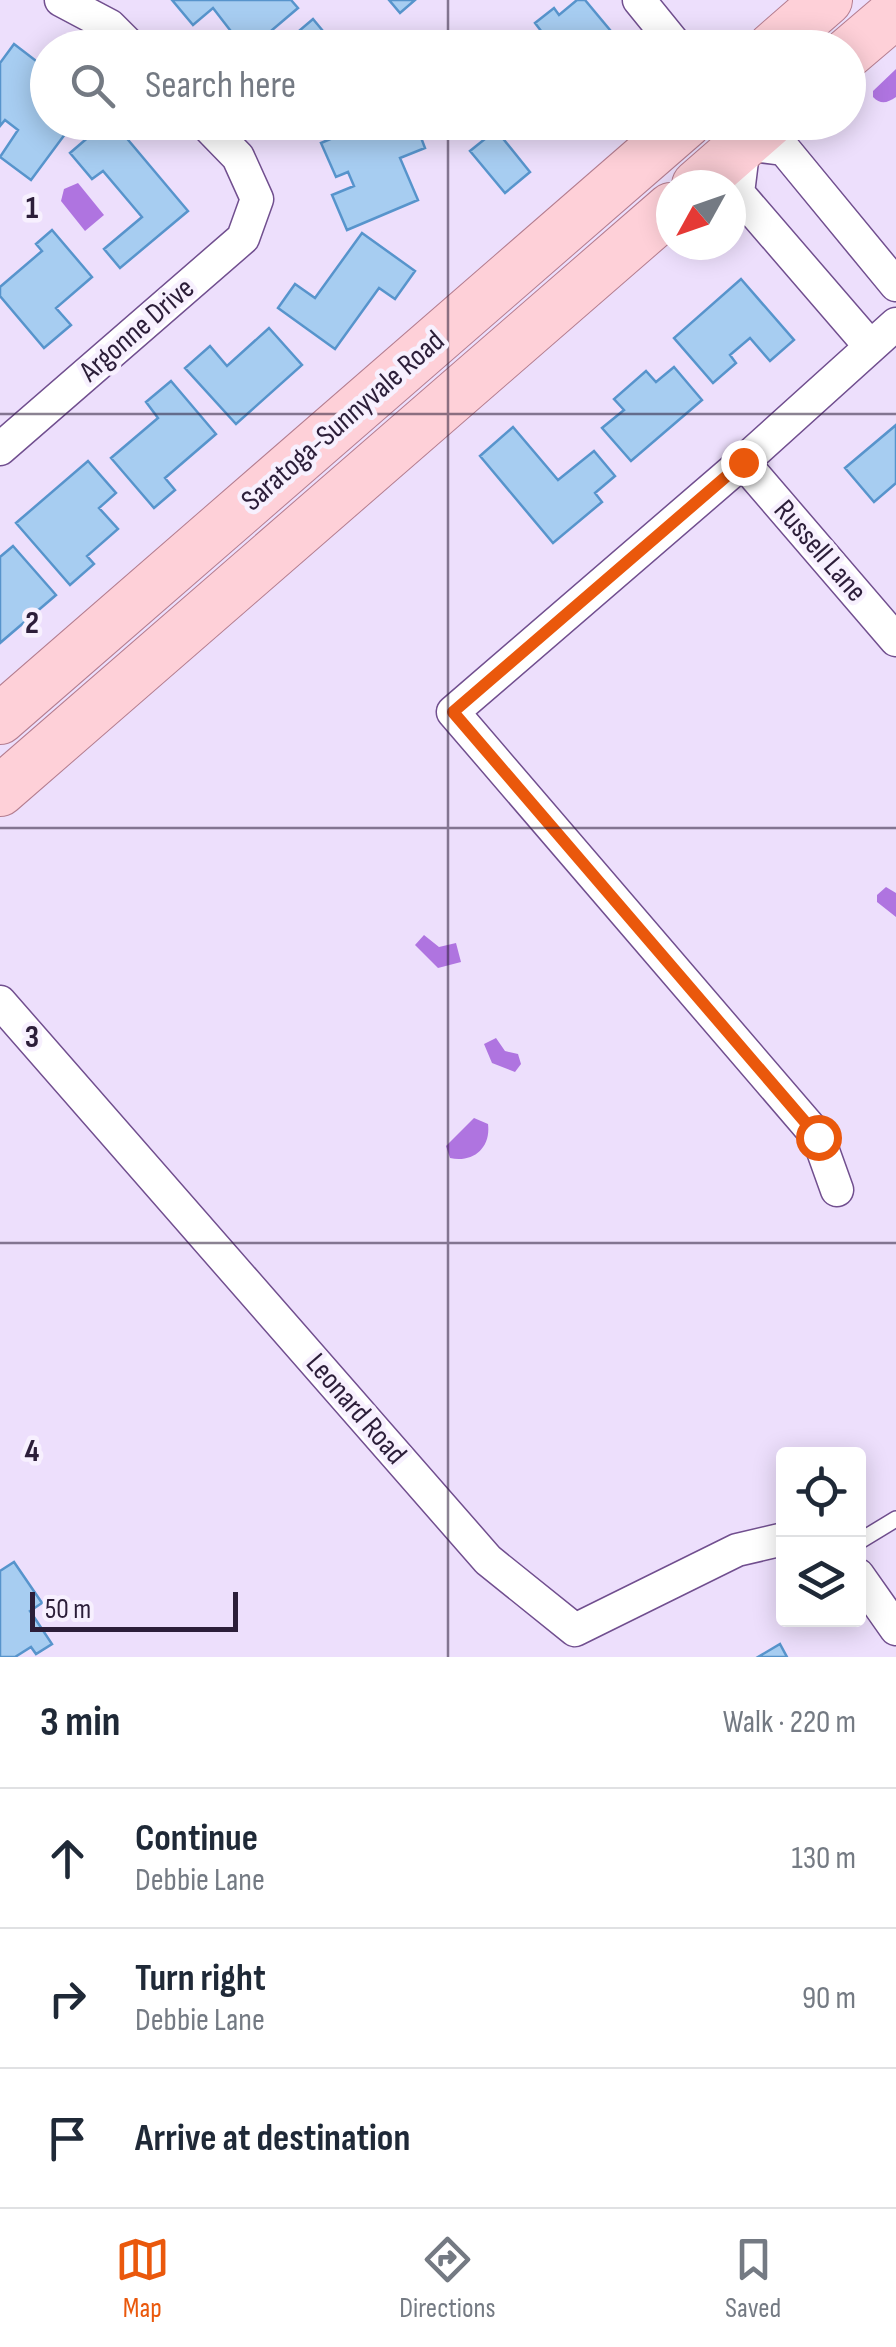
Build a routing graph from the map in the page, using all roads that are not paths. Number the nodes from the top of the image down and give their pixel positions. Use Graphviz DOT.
graph roads {
  1 [pos="61,0"];
  2 [pos="639,0"];
  3 [pos="826,0"];
  4 [pos="896,12"];
  5 [pos="114,30"];
  6 [pos="663,30"];
  7 [pos="792,30"];
  8 [pos="866,38"];
  9 [pos="221,140"];
  10 [pos="665,140"];
  11 [pos="737,140"];
  12 [pos="745,140"];
  13 [pos="765,140"];
  14 [pos="710,170"];
  15 [pos="656,221"];
  16 [pos="896,285"];
  17 [pos="896,324"];
  18 [pos="870,346"];
  19 [pos="0,449"];
  20 [pos="743,462"];
  21 [pos="896,640"];
  22 [pos="0,719"];
  23 [pos="0,791"];
  24 [pos="0,1002"];
  25 [pos="837,1190"];
  26 [pos="896,1519"];
  27 [pos="866,1537"];
  28 [pos="776,1541"];
  29 [pos="866,1586"];
  30 [pos="896,1629"];
  1 -- 5 [label="street"];
  2 -- 6 [label="street"];
  3 -- 7 [label="main road"];
  4 -- 8 [label="main road"];
  9 -- 19 [label="street, Argonne Drive"];
  10 -- 22 [label="main road, Saratoga-Sunnyvale Road"];
  11 -- 14 [label="main road"];
  12 -- 18 [label="street"];
  13 -- 16 [label="street"];
  15 -- 23 [label="main road, Saratoga-Sunnyvale Road"];
  17 -- 18 [label="street"];
  18 -- 20 [label="street"];
  20 -- 21 [label="street, Russell Lane"];
  20 -- 25 [label="street"];
  24 -- 28 [label="street, Leonard Road"];
  26 -- 27 [label="lane"];
  29 -- 30 [label="street"];
}
